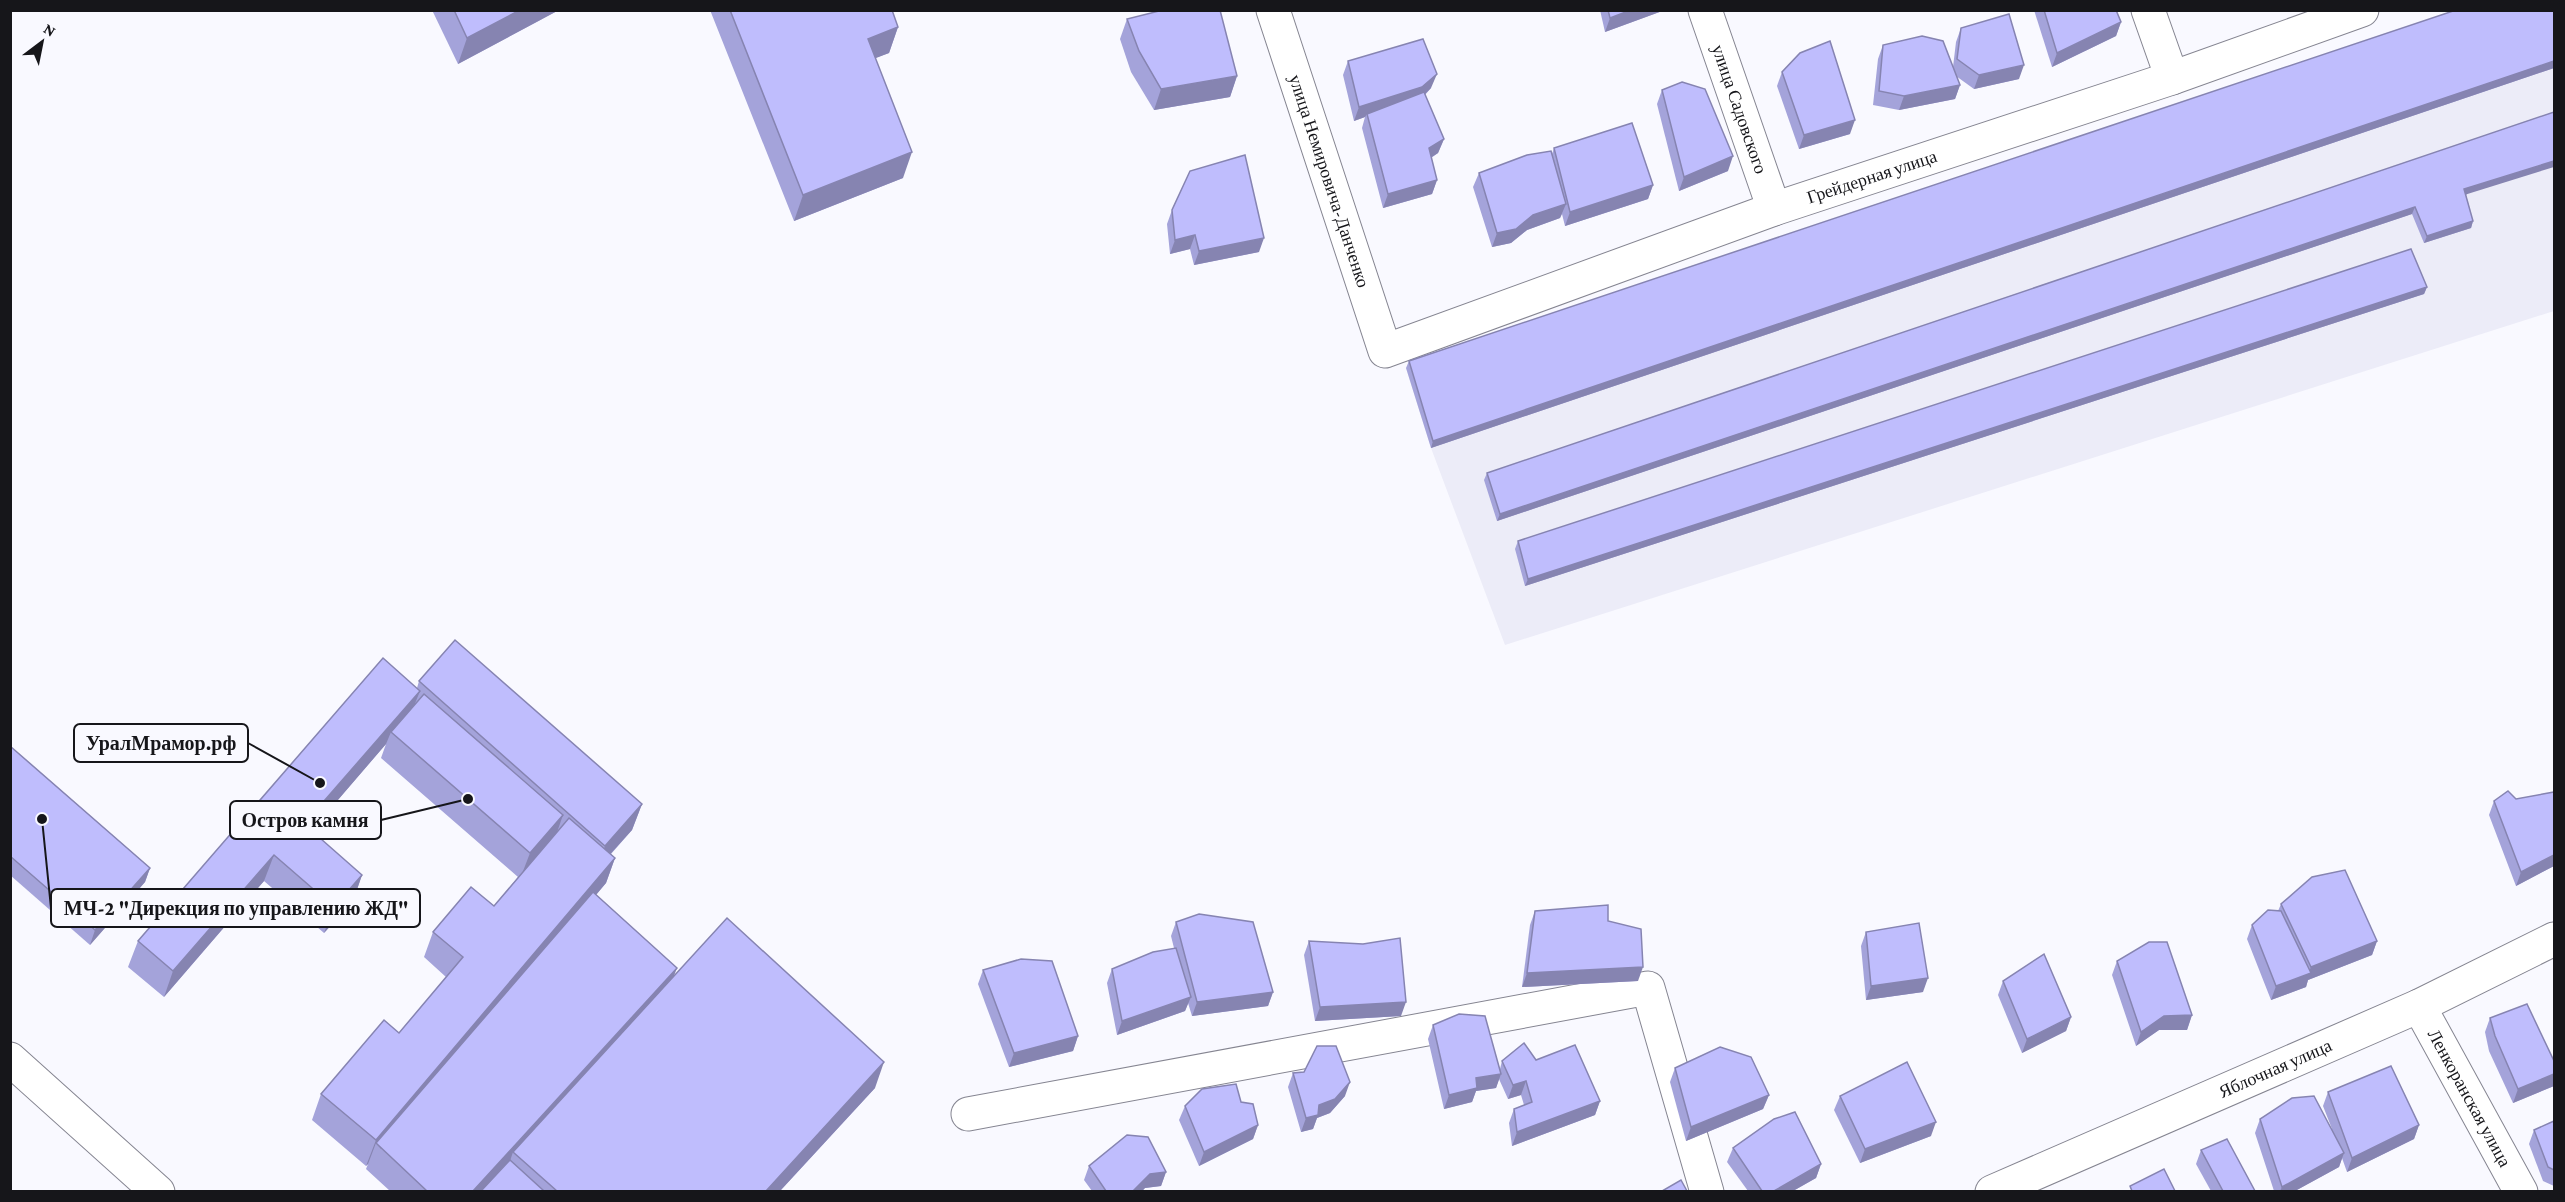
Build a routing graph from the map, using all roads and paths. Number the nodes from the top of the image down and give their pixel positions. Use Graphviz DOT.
graph roads {
  1 [pos="1273,10"];
  2 [pos="1705,10"];
  3 [pos="2148,10"];
  4 [pos="2362,10"];
  5 [pos="2172,78"];
  6 [pos="1774,209"];
  7 [pos="1385,351"];
  8 [pos="2554,939"];
  9 [pos="2419,1006"];
  10 [pos="10,1059"];
  11 [pos="968,1114"];
  12 [pos="159,1191"];
  13 [pos="1707,1191"];
  14 [pos="1992,1191"];
  15 [pos="2521,1191"];
  1 -- 7 [label="main road, улица Немировича-Данченко"];
  2 -- 6 [label="main road, улица Садовского"];
  3 -- 5 [label="main road"];
  4 -- 5 [label="main road, Грейдерная улица"];
  5 -- 6 [label="main road, Грейдерная улица"];
  6 -- 7 [label="main road, Грейдерная улица"];
  8 -- 9 [label="main road, Яблочная улица"];
  9 -- 14 [label="main road, Яблочная улица"];
  9 -- 15 [label="main road, Ленкоранская улица"];
  10 -- 12 [label="main road"];
  11 -- 13 [label="main road"];
}
